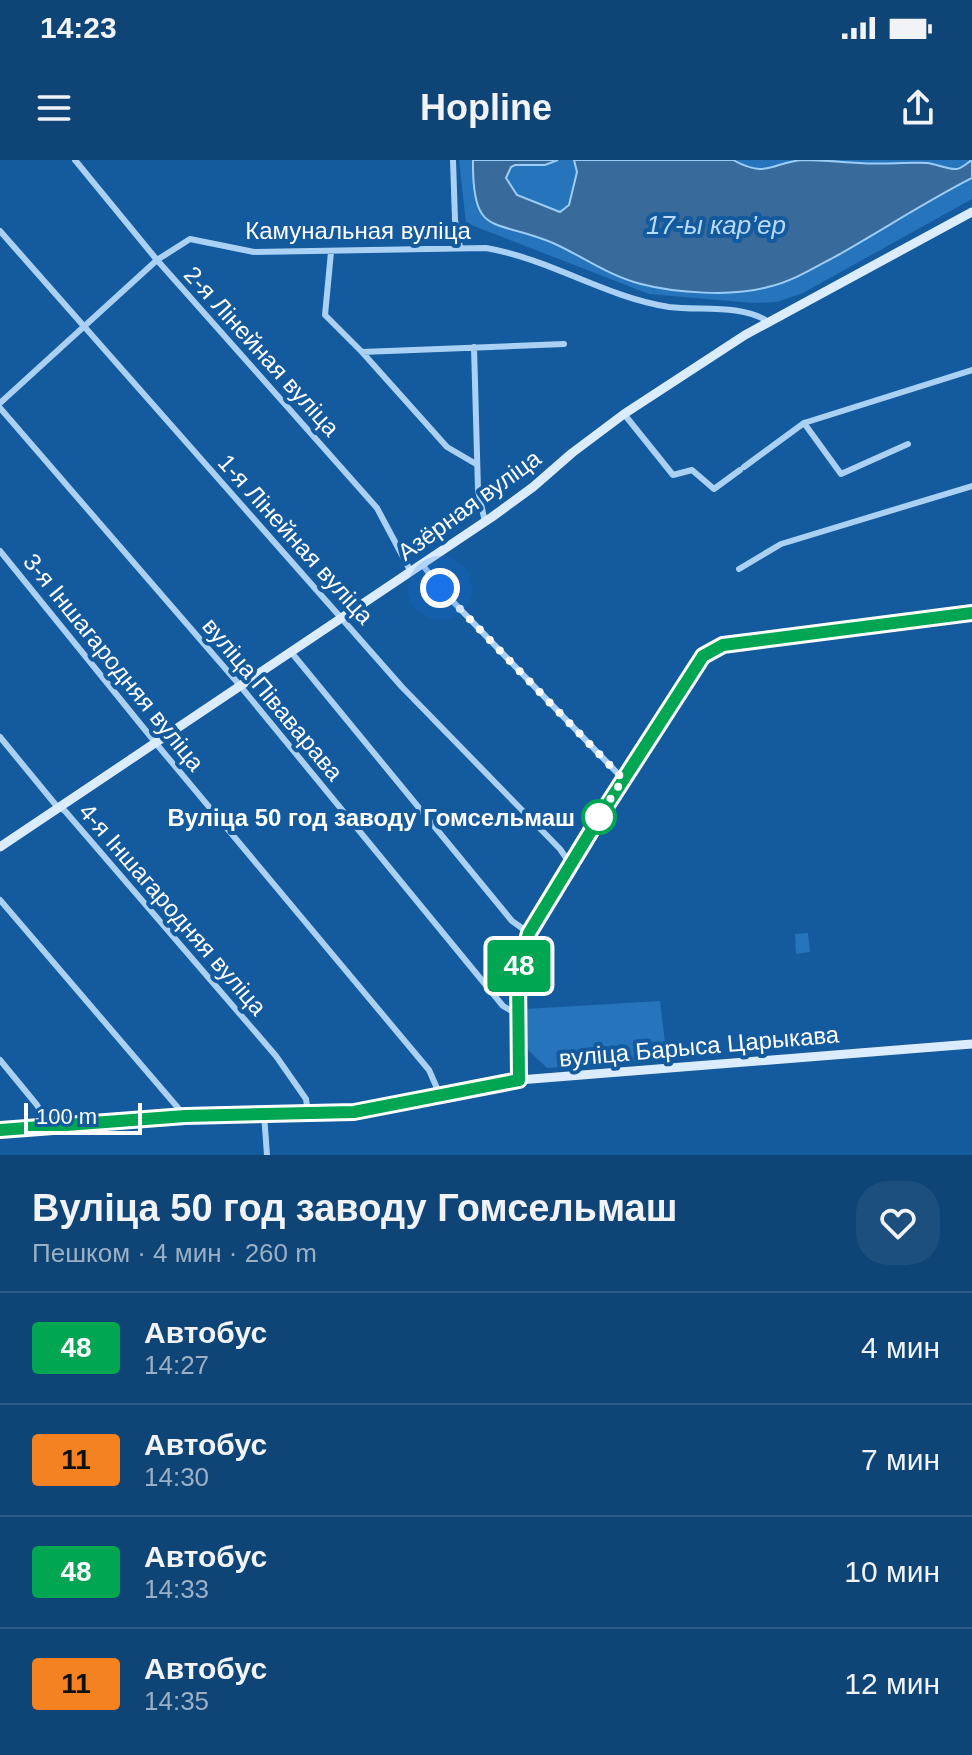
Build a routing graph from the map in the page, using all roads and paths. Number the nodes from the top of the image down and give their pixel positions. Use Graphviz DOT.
graph roads {
  1 [pos="75,160"];
  2 [pos="453,160"];
  3 [pos="972,212"];
  4 [pos="0,231"];
  5 [pos="460,247"];
  6 [pos="331,252"];
  7 [pos="157,260"];
  8 [pos="767,321"];
  9 [pos="84,328"];
  10 [pos="564,344"];
  11 [pos="474,347"];
  12 [pos="362,352"];
  13 [pos="972,370"];
  14 [pos="0,405"];
  15 [pos="624,414"];
  16 [pos="804,423"];
  17 [pos="908,444"];
  18 [pos="476,464"];
  19 [pos="972,486"];
  20 [pos="485,522"];
  21 [pos="0,551"];
  22 [pos="422,564"];
  23 [pos="739,569"];
  24 [pos="411,572"];
  25 [pos="972,613"];
  26 [pos="341,618"];
  27 [pos="291,652"];
  28 [pos="240,686"];
  29 [pos="0,737"];
  30 [pos="155,742"];
  31 [pos="623,779"];
  32 [pos="60,807"];
  33 [pos="0,847"];
  34 [pos="571,865"];
  35 [pos="0,900"];
  36 [pos="529,933"];
  37 [pos="517,1014"];
  38 [pos="972,1044"];
  39 [pos="0,1060"];
  40 [pos="519,1080"];
  41 [pos="440,1095"];
  42 [pos="308,1112"];
  43 [pos="264,1114"];
  44 [pos="185,1116"];
  45 [pos="49,1126"];
  46 [pos="0,1130"];
  47 [pos="267,1155"];
  1 -- 7 [label="street, 2-я Лінейная вуліца"];
  2 -- 5 [label="street"];
  3 -- 8 [label="street, Азёрная вуліца"];
  4 -- 9 [label="street, 1-я Лінейная вуліца"];
  5 -- 6 [label="street, Камунальная вуліца"];
  5 -- 8 [label="street, Камунальная вуліца"];
  6 -- 7 [label="street, Камунальная вуліца"];
  6 -- 12 [label="street"];
  7 -- 9 [label="street, Камунальная вуліца"];
  7 -- 24 [label="street, 2-я Лінейная вуліца"];
  8 -- 15 [label="street, Азёрная вуліца"];
  9 -- 14 [label="street, Камунальная вуліца"];
  9 -- 26 [label="street, 1-я Лінейная вуліца"];
  10 -- 11 [label="street"];
  11 -- 12 [label="street"];
  11 -- 18 [label="street"];
  12 -- 18 [label="street"];
  13 -- 16 [label="street"];
  14 -- 28 [label="street, вуліца Піваварава"];
  15 -- 16 [label="street"];
  15 -- 20 [label="street, Азёрная вуліца"];
  16 -- 17 [label="street"];
  18 -- 20 [label="street"];
  19 -- 23 [label="street"];
  20 -- 22 [label="street, Азёрная вуліца"];
  21 -- 30 [label="street, 3-я Іншагародняя вуліца"];
  22 -- 24 [label="street, Азёрная вуліца"];
  22 -- 31 [label="street"];
  24 -- 26 [label="street, Азёрная вуліца"];
  25 -- 31 [label="street"];
  26 -- 27 [label="street, Азёрная вуліца"];
  26 -- 34 [label="street, 1-я Лінейная вуліца"];
  27 -- 28 [label="street, Азёрная вуліца"];
  27 -- 36 [label="street"];
  28 -- 30 [label="street, Азёрная вуліца"];
  28 -- 37 [label="street, вуліца Піваварава"];
  29 -- 32 [label="street, 4-я Іншагародняя вуліца"];
  30 -- 32 [label="street, Азёрная вуліца"];
  30 -- 41 [label="street, 3-я Іншагародняя вуліца"];
  31 -- 34 [label="street"];
  32 -- 33 [label="street, Азёрная вуліца"];
  32 -- 42 [label="street, 4-я Іншагародняя вуліца"];
  34 -- 36 [label="street"];
  35 -- 44 [label="street"];
  36 -- 37 [label="street"];
  37 -- 40 [label="street"];
  38 -- 40 [label="street, вуліца Барыса Царыкава"];
  39 -- 45 [label="street"];
  40 -- 41 [label="street, вуліца Барыса Царыкава"];
  41 -- 42 [label="street, вуліца Барыса Царыкава"];
  42 -- 43 [label="street, вуліца Барыса Царыкава"];
  43 -- 44 [label="street, вуліца Барыса Царыкава"];
  43 -- 47 [label="street"];
  44 -- 45 [label="street, вуліца Барыса Царыкава"];
  45 -- 46 [label="street, вуліца Барыса Царыкава"];
}
